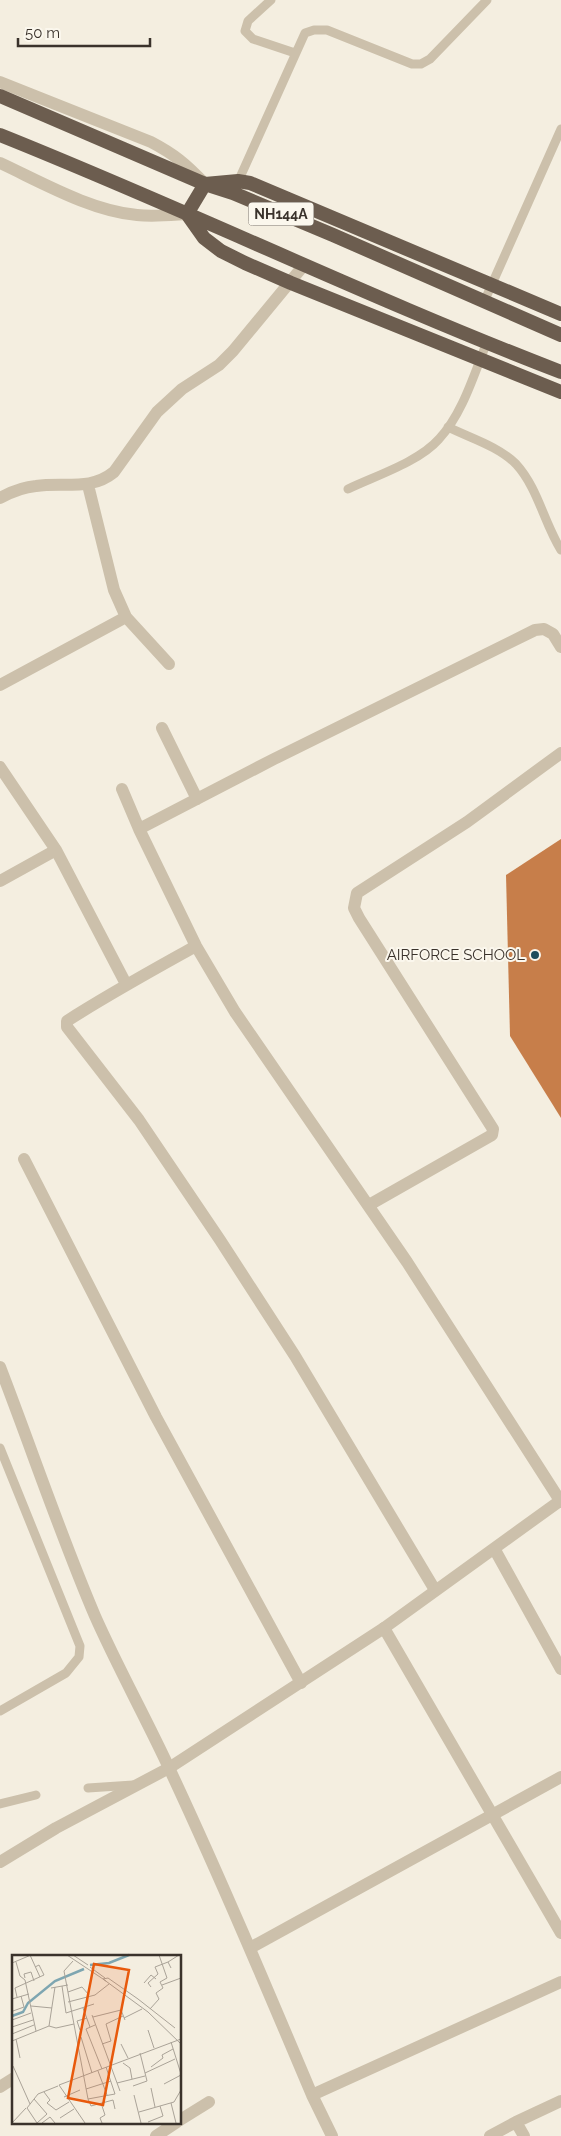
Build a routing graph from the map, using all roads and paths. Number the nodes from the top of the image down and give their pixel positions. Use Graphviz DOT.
graph roads {
  1 [pos="271,0"];
  2 [pos="487,0"];
  3 [pos="295,53"];
  4 [pos="0,82"];
  5 [pos="0,96"];
  6 [pos="561,129"];
  7 [pos="0,135"];
  8 [pos="0,163"];
  9 [pos="205,184"];
  10 [pos="235,187"];
  11 [pos="187,214"];
  12 [pos="304,265"];
  13 [pos="291,283"];
  14 [pos="492,285"];
  15 [pos="484,302"];
  16 [pos="561,314"];
  17 [pos="561,335"];
  18 [pos="487,342"];
  19 [pos="481,358"];
  20 [pos="561,372"];
  21 [pos="561,392"];
  22 [pos="448,427"];
  23 [pos="88,485"];
  24 [pos="348,489"];
  25 [pos="3,492"];
  26 [pos="561,550"];
  27 [pos="126,617"];
  28 [pos="561,647"];
  29 [pos="168,664"];
  30 [pos="0,685"];
  31 [pos="162,728"];
  32 [pos="561,753"];
  33 [pos="0,767"];
  34 [pos="122,789"];
  35 [pos="197,799"];
  36 [pos="139,829"];
  37 [pos="56,850"];
  38 [pos="0,881"];
  39 [pos="196,946"];
  40 [pos="126,984"];
  41 [pos="24,1159"];
  42 [pos="369,1205"];
  43 [pos="0,1367"];
  44 [pos="0,1448"];
  45 [pos="561,1501"];
  46 [pos="495,1550"];
  47 [pos="435,1590"];
  48 [pos="384,1628"];
  49 [pos="561,1669"];
  50 [pos="301,1683"];
  51 [pos="0,1712"];
  52 [pos="169,1768"];
  53 [pos="561,1777"];
  54 [pos="138,1785"];
  55 [pos="88,1788"];
  56 [pos="36,1795"];
  57 [pos="1,1802"];
  58 [pos="492,1815"];
  59 [pos="0,1862"];
  60 [pos="561,1933"];
  61 [pos="250,1948"];
  62 [pos="561,1982"];
  63 [pos="12,2079"];
  64 [pos="0,2088"];
  65 [pos="312,2094"];
  66 [pos="561,2101"];
  67 [pos="209,2102"];
  68 [pos="181,2119"];
  69 [pos="516,2122"];
  70 [pos="174,2124"];
  71 [pos="156,2136"];
  72 [pos="332,2136"];
  73 [pos="490,2136"];
  74 [pos="524,2136"];
  1 -- 3 [label="lane"];
  2 -- 3 [label="lane"];
  3 -- 10 [label="lane"];
  4 -- 9 [label="street"];
  5 -- 9 [label="highway, NH144A"];
  6 -- 14 [label="lane"];
  7 -- 11 [label="highway, NH144A"];
  8 -- 11 [label="street"];
  9 -- 10 [label="highway, NH144A"];
  9 -- 11 [label="highway"];
  10 -- 14 [label="highway"];
  10 -- 15 [label="highway, NH144A"];
  11 -- 12 [label="highway, NH144A"];
  11 -- 13 [label="highway"];
  12 -- 13 [label="street"];
  12 -- 18 [label="highway, NH144A"];
  13 -- 19 [label="highway"];
  13 -- 23 [label="street"];
  14 -- 15 [label="lane"];
  14 -- 16 [label="highway"];
  15 -- 17 [label="highway, NH144A"];
  18 -- 19 [label="lane"];
  18 -- 20 [label="highway, NH144A"];
  19 -- 21 [label="highway"];
  19 -- 22 [label="lane"];
  22 -- 24 [label="lane"];
  22 -- 26 [label="lane"];
  23 -- 25 [label="street"];
  23 -- 27 [label="street"];
  27 -- 29 [label="street"];
  27 -- 30 [label="street"];
  28 -- 35 [label="street"];
  31 -- 35 [label="street"];
  32 -- 42 [label="street"];
  33 -- 37 [label="street"];
  34 -- 36 [label="street"];
  35 -- 36 [label="street"];
  36 -- 39 [label="street"];
  37 -- 38 [label="street"];
  37 -- 40 [label="street"];
  39 -- 40 [label="street"];
  39 -- 42 [label="street"];
  40 -- 47 [label="street"];
  41 -- 50 [label="street"];
  42 -- 45 [label="street"];
  43 -- 52 [label="street"];
  44 -- 51 [label="lane"];
  45 -- 46 [label="street"];
  46 -- 47 [label="street"];
  46 -- 49 [label="street"];
  47 -- 48 [label="street"];
  48 -- 50 [label="street"];
  48 -- 58 [label="street"];
  50 -- 52 [label="street"];
  52 -- 54 [label="street"];
  52 -- 61 [label="street"];
  53 -- 58 [label="street"];
  54 -- 55 [label="lane"];
  54 -- 59 [label="street"];
  56 -- 57 [label="lane"];
  58 -- 60 [label="street"];
  58 -- 61 [label="street"];
  61 -- 65 [label="street"];
  62 -- 65 [label="street"];
  63 -- 64 [label="street"];
  65 -- 72 [label="street"];
  66 -- 69 [label="street"];
  67 -- 68 [label="street"];
  69 -- 73 [label="street"];
  69 -- 74 [label="street"];
  70 -- 71 [label="street"];
}
